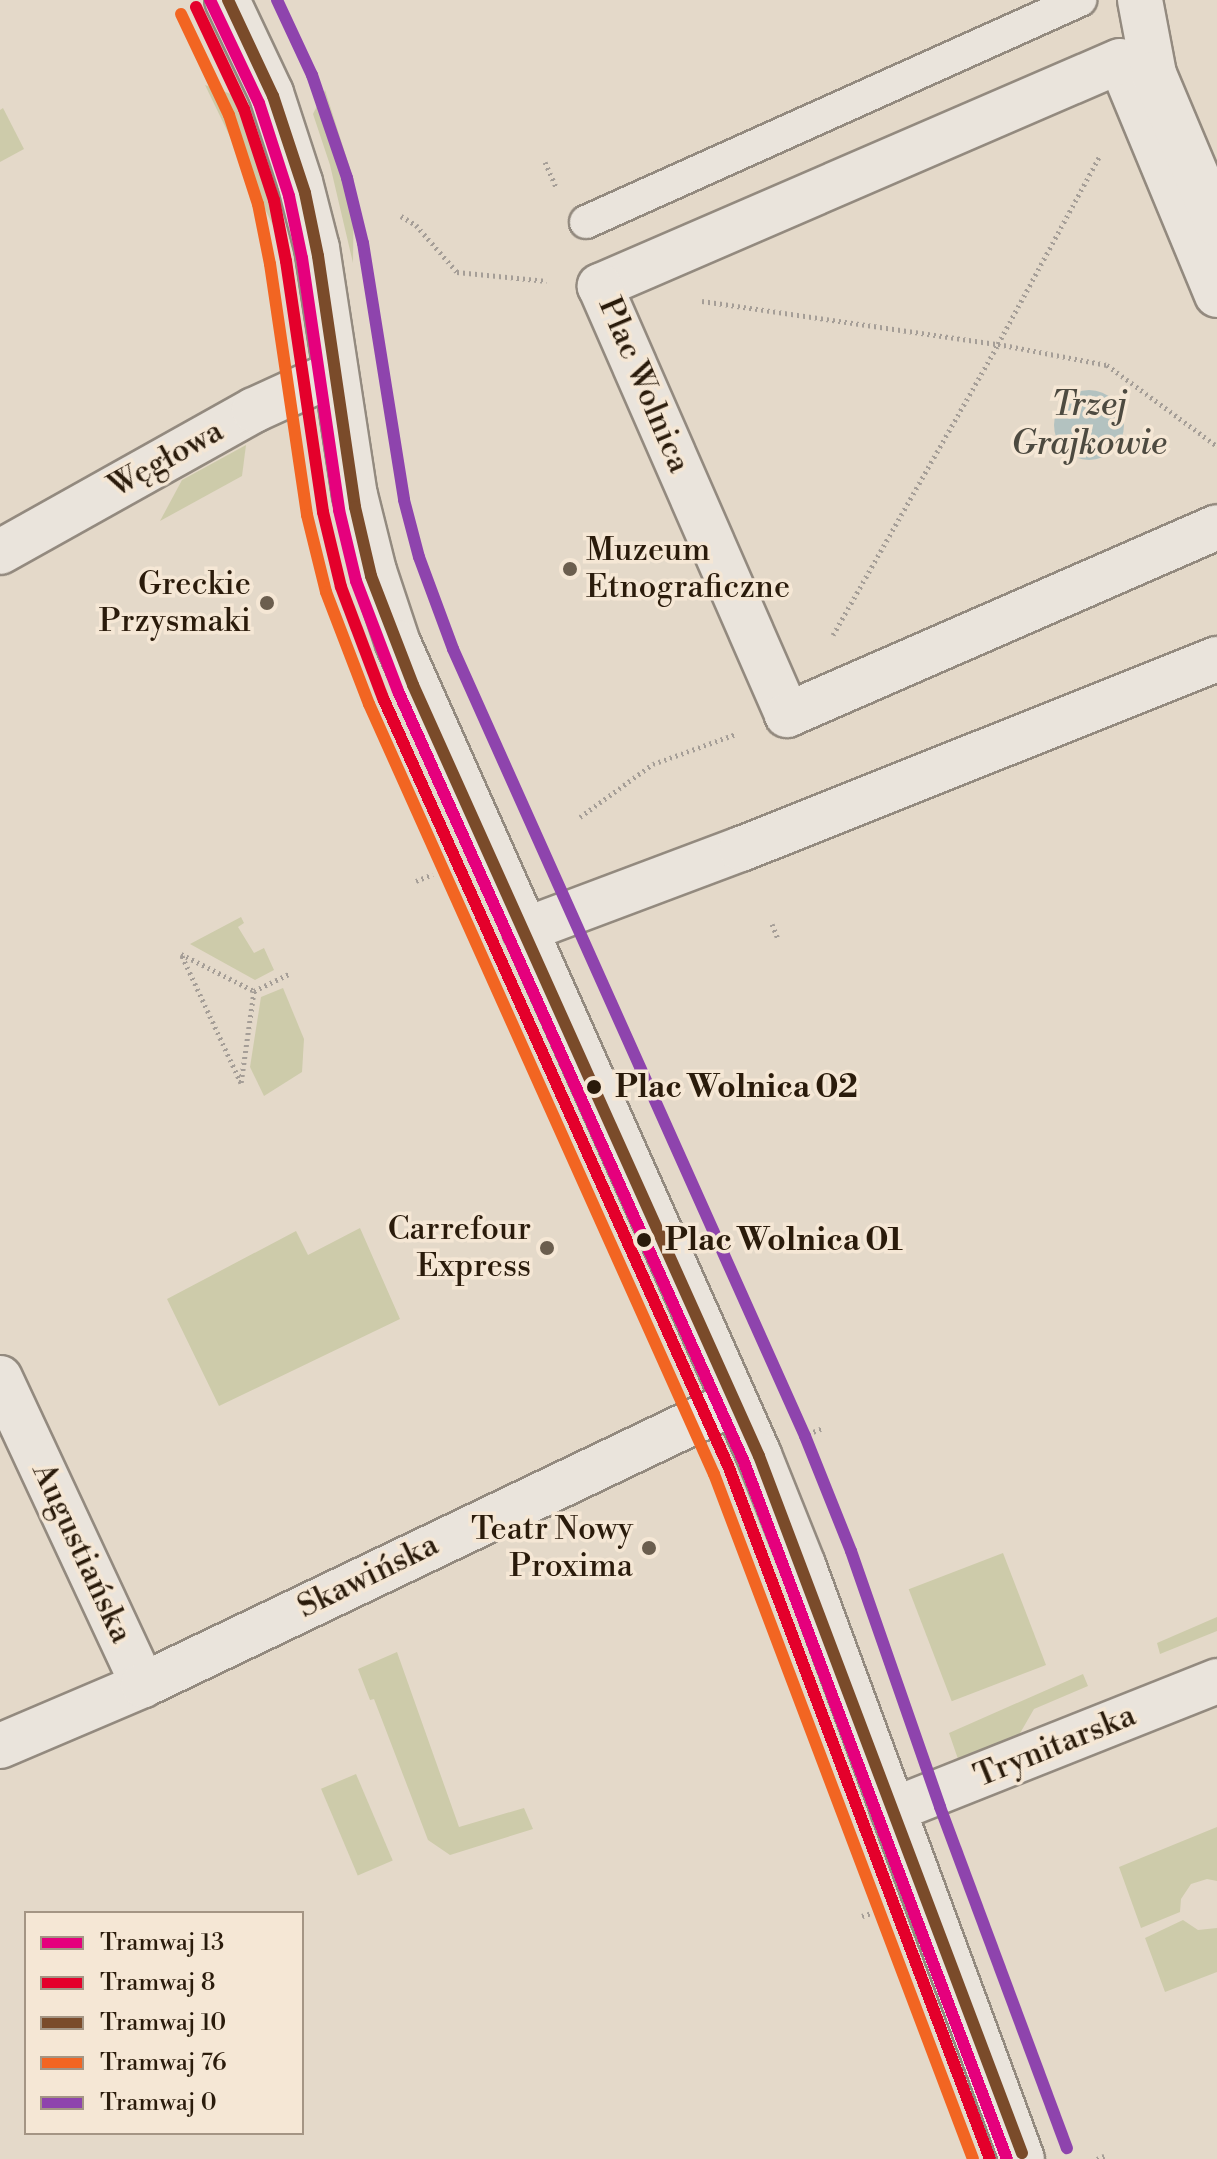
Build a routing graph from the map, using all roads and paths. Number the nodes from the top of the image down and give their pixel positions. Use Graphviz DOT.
graph roads {
  1 [pos="227,0"];
  2 [pos="1080,0"];
  3 [pos="1140,0"];
  4 [pos="1132,97"];
  5 [pos="545,162"];
  6 [pos="558,190"];
  7 [pos="401,216"];
  8 [pos="586,222"];
  9 [pos="1217,224"];
  10 [pos="600,286"];
  11 [pos="1217,295"];
  12 [pos="692,300"];
  13 [pos="998,344"];
  14 [pos="335,373"];
  15 [pos="1217,446"];
  16 [pos="1217,527"];
  17 [pos="0,552"];
  18 [pos="1217,659"];
  19 [pos="787,715"];
  20 [pos="580,817"];
  21 [pos="433,874"];
  22 [pos="416,881"];
  23 [pos="772,924"];
  24 [pos="525,930"];
  25 [pos="778,939"];
  26 [pos="291,973"];
  27 [pos="254,991"];
  28 [pos="0,1378"];
  29 [pos="735,1402"];
  30 [pos="1217,1681"];
  31 [pos="143,1685"];
  32 [pos="0,1746"];
  33 [pos="893,1810"];
  34 [pos="872,1913"];
  35 [pos="862,1916"];
  36 [pos="1104,2156"];
  37 [pos="1022,2159"];
  38 [pos="1097,2159"];
  1 -- 14 [label="street"];
  2 -- 8 [label="lane"];
  3 -- 9 [label="street"];
  4 -- 10 [label="street, Plac Wolnica"];
  4 -- 11 [label="street, Plac Wolnica"];
  4 -- 13 [label="path"];
  5 -- 6 [label="path"];
  7 -- 10 [label="path"];
  10 -- 19 [label="street, Plac Wolnica"];
  12 -- 13 [label="path"];
  13 -- 15 [label="path"];
  13 -- 19 [label="path"];
  14 -- 17 [label="street, Węgłowa"];
  14 -- 24 [label="street"];
  16 -- 19 [label="street"];
  18 -- 24 [label="street"];
  19 -- 20 [label="path"];
  21 -- 22 [label="path"];
  23 -- 25 [label="path"];
  24 -- 29 [label="street"];
  26 -- 27 [label="path"];
  27 -- 27 [label="path"];
  28 -- 31 [label="street, Augustiańska"];
  29 -- 31 [label="street, Skawińska"];
  29 -- 33 [label="street"];
  30 -- 33 [label="street, Trynitarska"];
  31 -- 32 [label="street, Skawińska"];
  33 -- 37 [label="street"];
  34 -- 35 [label="path"];
  36 -- 38 [label="path"];
}
